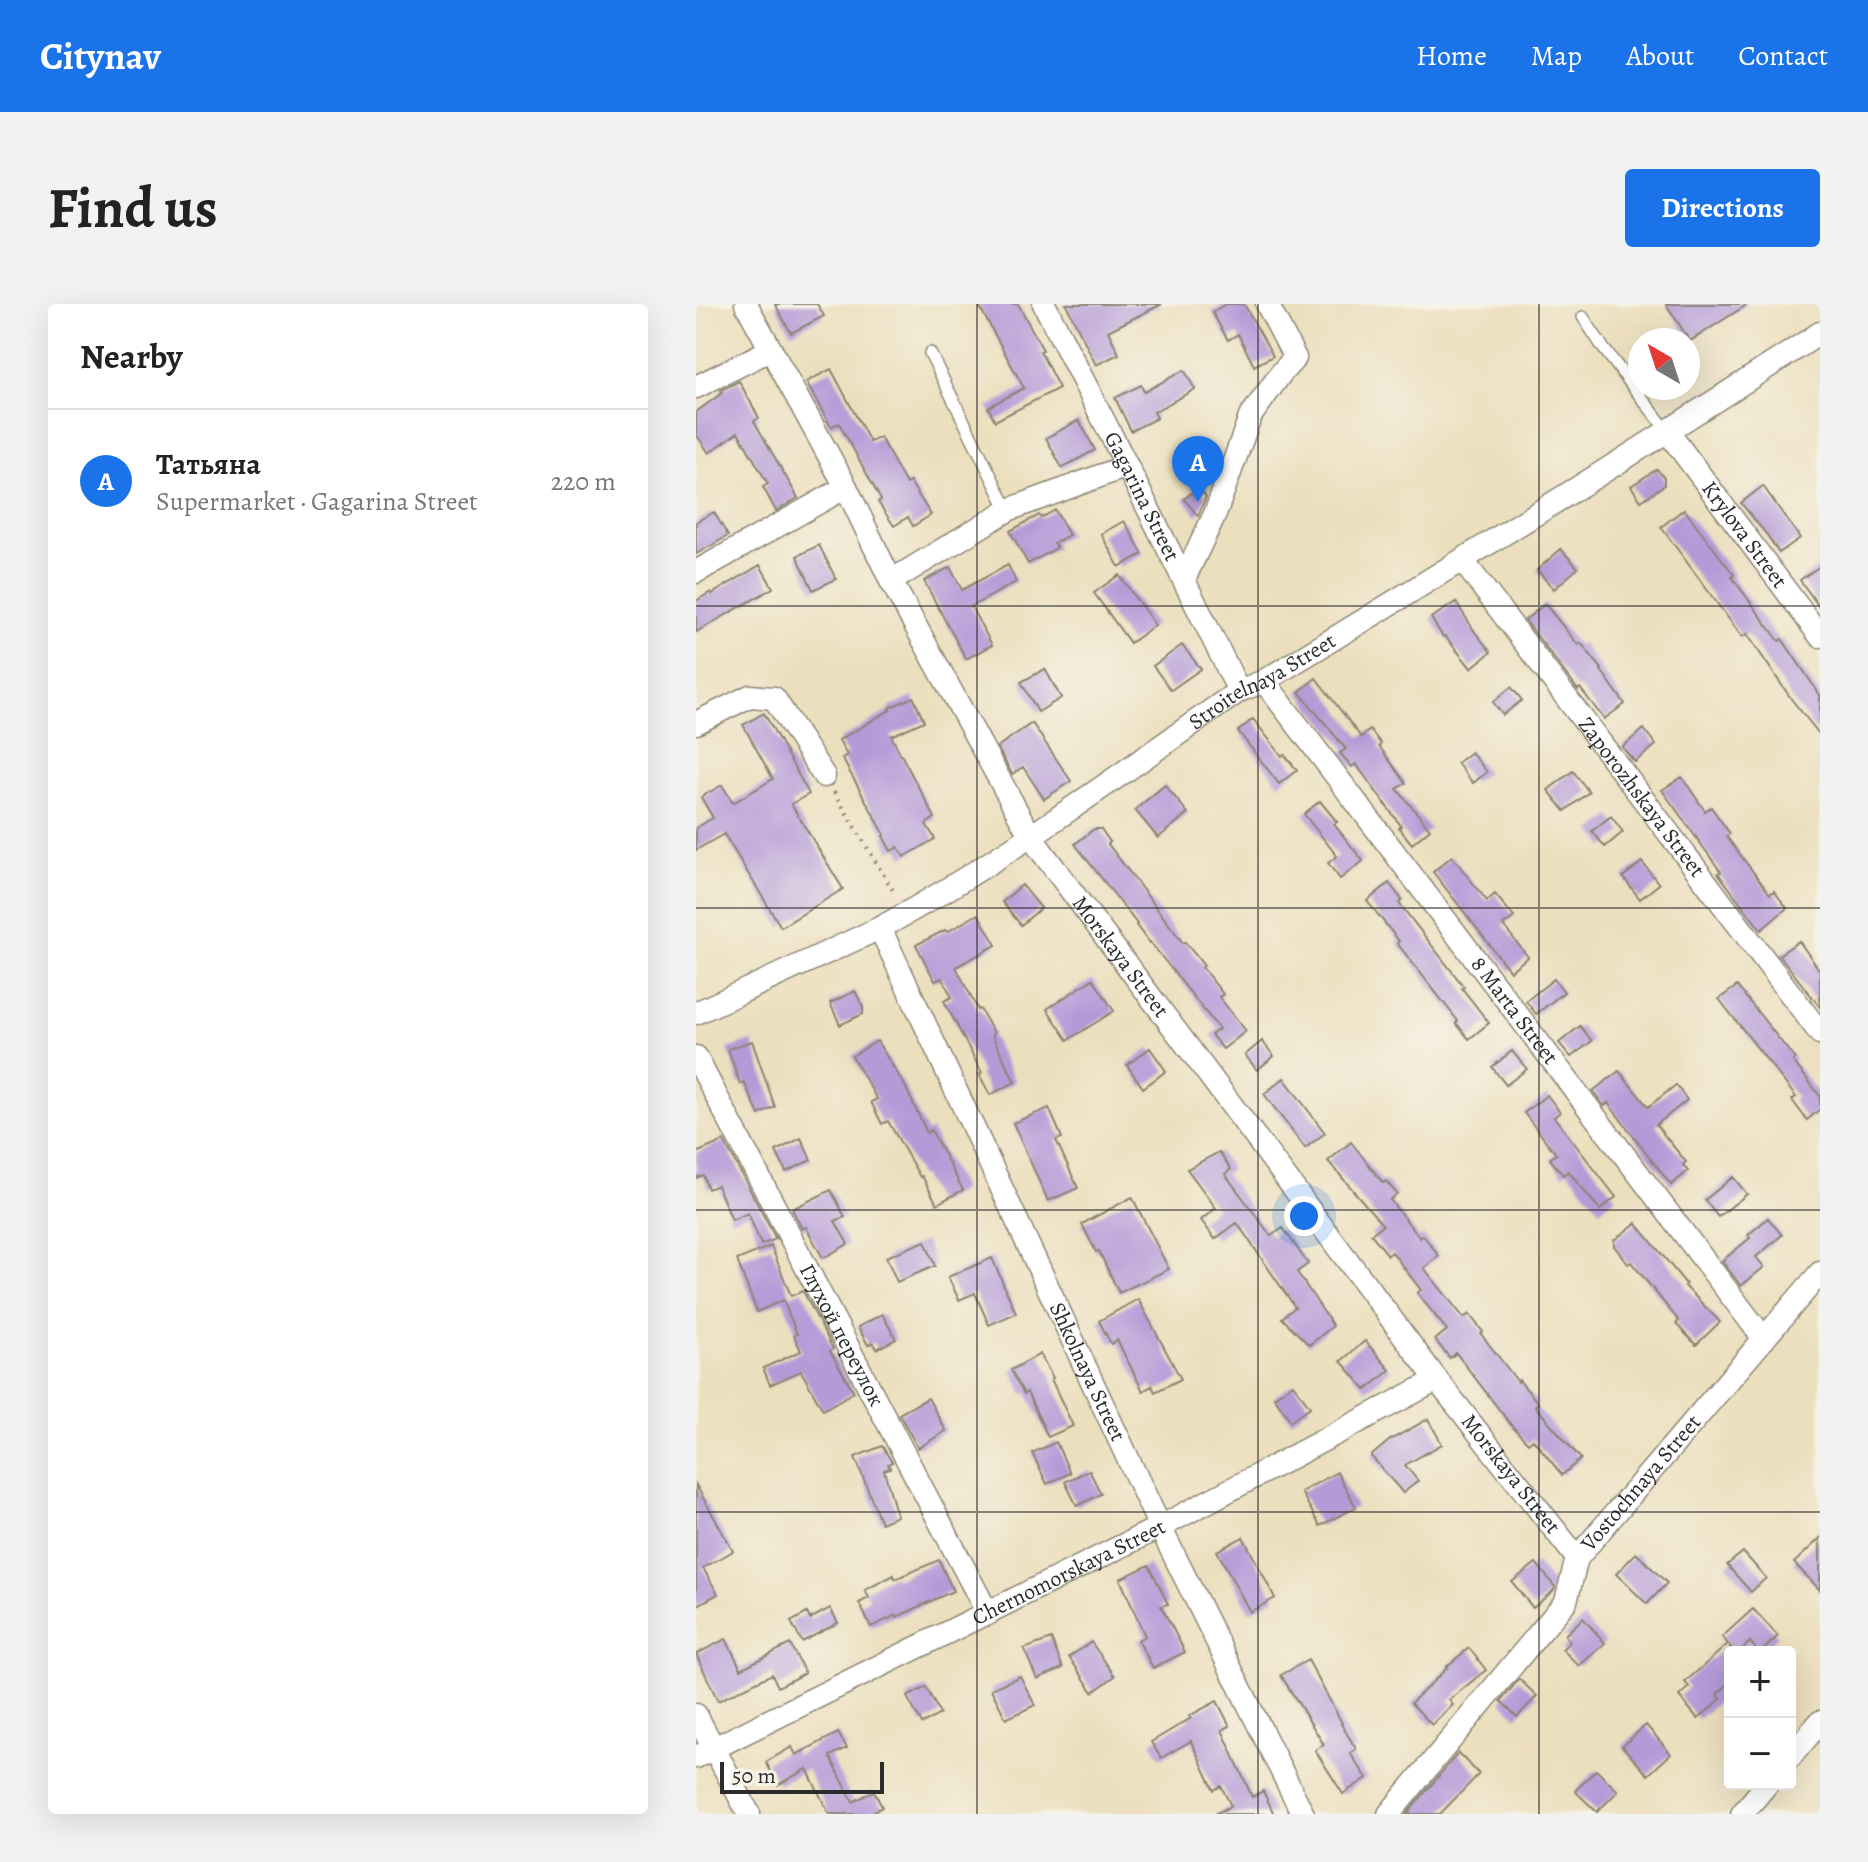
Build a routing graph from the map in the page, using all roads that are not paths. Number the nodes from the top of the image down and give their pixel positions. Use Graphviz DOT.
graph roads {
  1 [pos="746,304"];
  2 [pos="1044,304"];
  3 [pos="1267,304"];
  4 [pos="1583,317"];
  5 [pos="1820,333"];
  6 [pos="770,350"];
  7 [pos="930,353"];
  8 [pos="696,387"];
  9 [pos="1668,432"];
  10 [pos="1127,466"];
  11 [pos="846,487"];
  12 [pos="1008,510"];
  13 [pos="1463,561"];
  14 [pos="696,572"];
  15 [pos="1184,579"];
  16 [pos="891,581"];
  17 [pos="1820,636"];
  18 [pos="1264,681"];
  19 [pos="1239,691"];
  20 [pos="696,723"];
  21 [pos="824,776"];
  22 [pos="1031,837"];
  23 [pos="880,928"];
  24 [pos="696,1013"];
  25 [pos="1820,1033"];
  26 [pos="696,1057"];
  27 [pos="1820,1273"];
  28 [pos="1764,1339"];
  29 [pos="1437,1380"];
  30 [pos="1160,1527"];
  31 [pos="1577,1558"];
  32 [pos="988,1614"];
  33 [pos="696,1715"];
  34 [pos="1820,1722"];
  35 [pos="1796,1750"];
  36 [pos="705,1753"];
  37 [pos="1762,1790"];
  38 [pos="749,1814"];
  39 [pos="1303,1814"];
  40 [pos="1389,1814"];
  41 [pos="1742,1814"];
  1 -- 6 [label="street, Morskaya Street"];
  2 -- 10 [label="street, Gagarina Street"];
  3 -- 15 [label="street"];
  4 -- 9 [label="lane"];
  5 -- 9 [label="street, Stroitelnaya Street"];
  6 -- 8 [label="street"];
  6 -- 11 [label="street, Morskaya Street"];
  7 -- 12 [label="lane"];
  9 -- 13 [label="street, Stroitelnaya Street"];
  9 -- 17 [label="street, Krylova Street"];
  10 -- 12 [label="street"];
  10 -- 15 [label="street, Gagarina Street"];
  11 -- 14 [label="street"];
  11 -- 16 [label="street, Morskaya Street"];
  12 -- 16 [label="street"];
  13 -- 18 [label="street, Stroitelnaya Street"];
  13 -- 25 [label="street, Zaporozhskaya Street"];
  15 -- 19 [label="street, Gagarina Street"];
  16 -- 22 [label="street, Morskaya Street"];
  18 -- 19 [label="street, Stroitelnaya Street"];
  18 -- 28 [label="street, 8 Marta Street"];
  19 -- 22 [label="street, Stroitelnaya Street"];
  20 -- 21 [label="street"];
  22 -- 23 [label="street, Stroitelnaya Street"];
  22 -- 29 [label="street, Morskaya Street"];
  23 -- 24 [label="street, Stroitelnaya Street"];
  23 -- 30 [label="street, Shkolnaya Street"];
  26 -- 32 [label="street, Глухой переулок"];
  27 -- 28 [label="street, Vostochnaya Street"];
  28 -- 31 [label="street, Vostochnaya Street"];
  29 -- 30 [label="street, Chernomorskaya Street"];
  29 -- 31 [label="street, Morskaya Street"];
  30 -- 32 [label="street, Chernomorskaya Street"];
  30 -- 39 [label="street, Shkolnaya Street"];
  31 -- 40 [label="street, Vostochnaya Street"];
  32 -- 36 [label="street, Chernomorskaya Street"];
  33 -- 36 [label="street"];
  34 -- 35 [label="street"];
  36 -- 38 [label="street"];
  37 -- 41 [label="street"];
}
